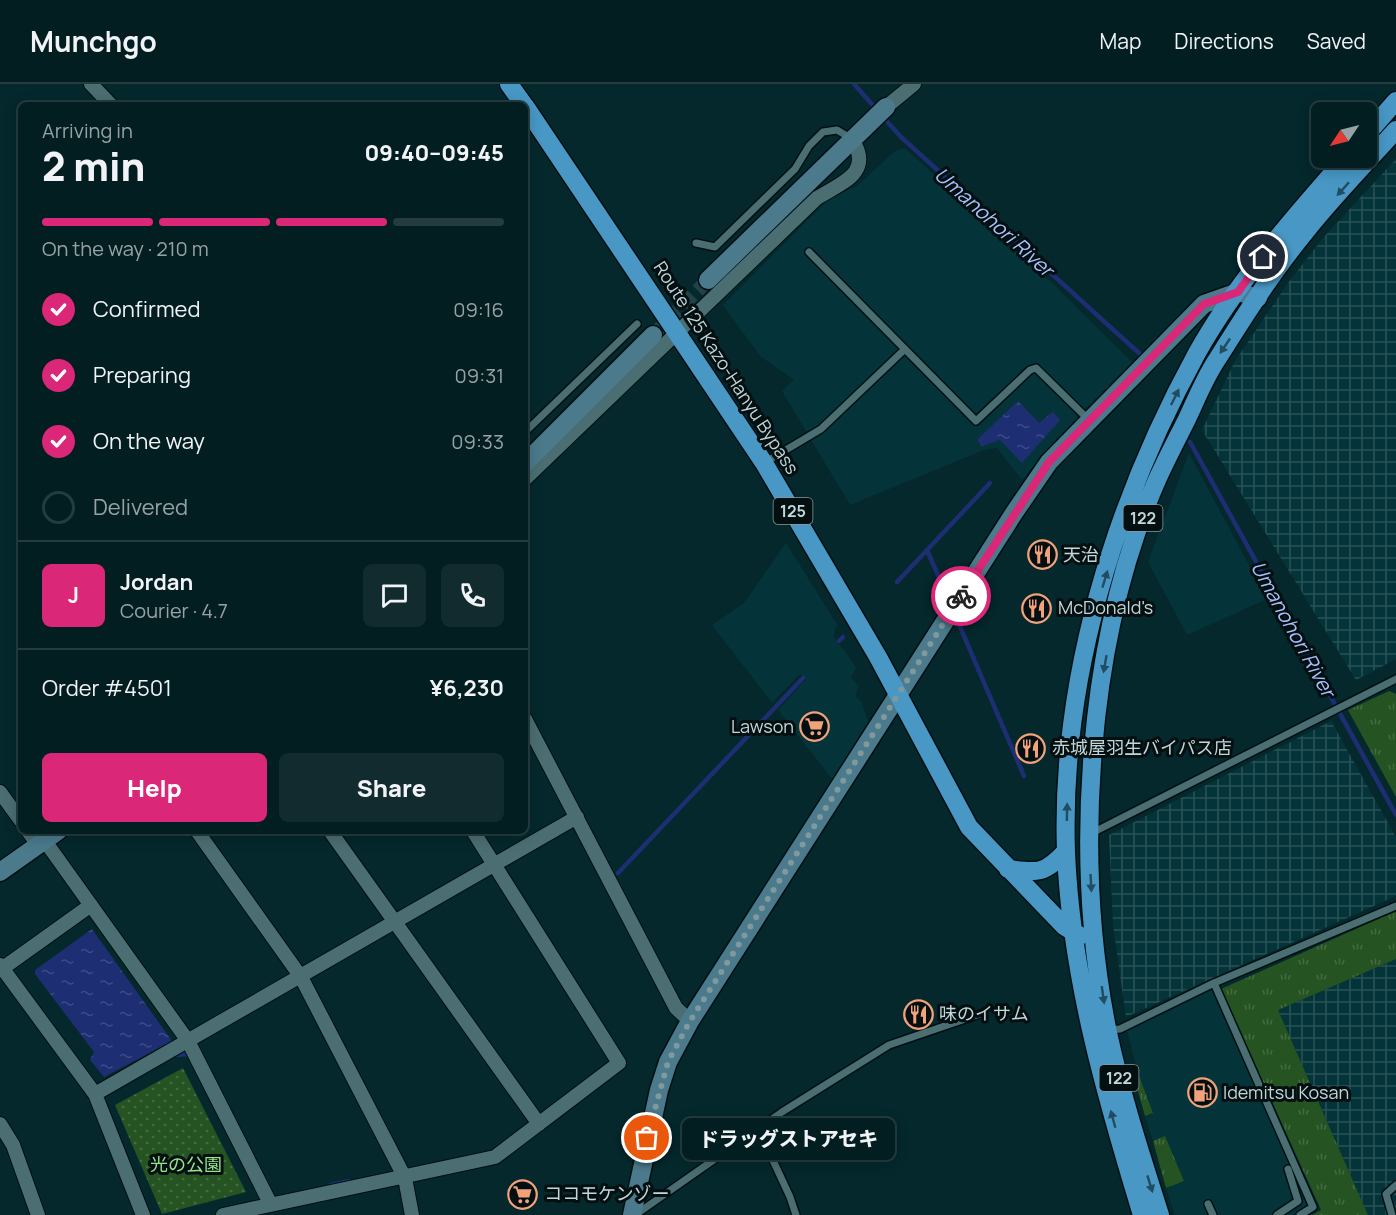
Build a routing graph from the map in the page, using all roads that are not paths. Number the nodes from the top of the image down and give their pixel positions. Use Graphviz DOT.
graph roads {
  1 [pos="91,84"];
  2 [pos="509,84"];
  3 [pos="914,84"];
  4 [pos="1396,101"];
  5 [pos="108,102"];
  6 [pos="521,102"];
  7 [pos="886,107"];
  8 [pos="528,112"];
  9 [pos="1377,123"];
  10 [pos="1396,129"];
  11 [pos="852,139"];
  12 [pos="1337,168"];
  13 [pos="696,243"];
  14 [pos="809,252"];
  15 [pos="708,280"];
  16 [pos="1238,292"];
  17 [pos="1258,298"];
  18 [pos="637,324"];
  19 [pos="679,332"];
  20 [pos="653,335"];
  21 [pos="905,349"];
  22 [pos="1089,420"];
  23 [pos="528,429"];
  24 [pos="528,460"];
  25 [pos="764,463"];
  26 [pos="528,476"];
  27 [pos="1396,679"];
  28 [pos="898,695"];
  29 [pos="528,725"];
  30 [pos="0,792"];
  31 [pos="18,817"];
  32 [pos="578,817"];
  33 [pos="199,834"];
  34 [pos="332,834"];
  35 [pos="475,834"];
  36 [pos="1089,835"];
  37 [pos="42,837"];
  38 [pos="1066,851"];
  39 [pos="495,864"];
  40 [pos="1008,869"];
  41 [pos="0,872"];
  42 [pos="91,906"];
  43 [pos="1396,906"];
  44 [pos="396,921"];
  45 [pos="1074,933"];
  46 [pos="1094,938"];
  47 [pos="1,966"];
  48 [pos="301,977"];
  49 [pos="1214,983"];
  50 [pos="980,1014"];
  51 [pos="690,1021"];
  52 [pos="1108,1030"];
  53 [pos="188,1041"];
  54 [pos="95,1094"];
  55 [pos="0,1124"];
  56 [pos="539,1124"];
  57 [pos="758,1128"];
  58 [pos="1288,1169"];
  59 [pos="405,1178"];
  60 [pos="1396,1185"];
  61 [pos="270,1203"];
  62 [pos="1208,1204"];
  63 [pos="38,1215"];
  64 [pos="143,1215"];
  65 [pos="223,1215"];
  66 [pos="412,1215"];
  67 [pos="632,1215"];
  68 [pos="796,1215"];
  69 [pos="1142,1215"];
  70 [pos="1160,1215"];
  71 [pos="1213,1215"];
  72 [pos="1277,1215"];
  73 [pos="1300,1215"];
  74 [pos="1392,1215"];
  1 -- 5 [label="street"];
  2 -- 6 [label="highway, Route 125 Kazo-Hanyu Bypass / 125"];
  3 -- 7 [label="street"];
  4 -- 9 [label="highway"];
  7 -- 11 [label="street"];
  8 -- 19 [label="highway, Route 125 Kazo-Hanyu Bypass / 125"];
  10 -- 17 [label="highway, 122, one-way"];
  11 -- 13 [label="lane"];
  11 -- 15 [label="street"];
  11 -- 19 [label="street"];
  12 -- 16 [label="highway, 122"];
  14 -- 21 [label="lane"];
  16 -- 17 [label="street"];
  16 -- 22 [label="street"];
  38 -- 16 [label="highway, 122, one-way"];
  17 -- 36 [label="highway, 122, one-way"];
  18 -- 23 [label="lane"];
  19 -- 25 [label="highway, Route 125 Kazo-Hanyu Bypass / 125"];
  19 -- 26 [label="street"];
  20 -- 24 [label="street"];
  21 -- 22 [label="lane"];
  21 -- 25 [label="lane"];
  22 -- 28 [label="street"];
  25 -- 28 [label="highway, Route 125 Kazo-Hanyu Bypass / 125"];
  27 -- 36 [label="lane"];
  28 -- 40 [label="highway, Route 125 Kazo-Hanyu Bypass / 125"];
  28 -- 51 [label="street"];
  29 -- 32 [label="street"];
  30 -- 31 [label="street"];
  32 -- 39 [label="street"];
  32 -- 51 [label="street"];
  33 -- 48 [label="street"];
  34 -- 44 [label="street"];
  35 -- 39 [label="street"];
  36 -- 46 [label="highway, 122, one-way"];
  37 -- 41 [label="street"];
  37 -- 42 [label="street"];
  38 -- 40 [label="highway"];
  38 -- 45 [label="highway, 122"];
  39 -- 44 [label="street"];
  39 -- 56 [label="street"];
  40 -- 45 [label="highway, Route 125 Kazo-Hanyu Bypass / 125"];
  42 -- 47 [label="street"];
  42 -- 53 [label="street"];
  43 -- 49 [label="lane"];
  44 -- 48 [label="street"];
  44 -- 56 [label="street"];
  45 -- 46 [label="highway"];
  69 -- 45 [label="highway, 122, one-way"];
  46 -- 52 [label="highway, 122, one-way"];
  47 -- 54 [label="street"];
  48 -- 53 [label="street"];
  48 -- 59 [label="street"];
  49 -- 52 [label="lane"];
  49 -- 73 [label="lane"];
  50 -- 57 [label="lane"];
  51 -- 67 [label="street"];
  52 -- 70 [label="highway, 122, one-way"];
  53 -- 54 [label="street"];
  53 -- 61 [label="street"];
  54 -- 64 [label="street"];
  55 -- 63 [label="street"];
  56 -- 59 [label="street"];
  57 -- 67 [label="lane"];
  57 -- 68 [label="lane"];
  58 -- 72 [label="lane"];
  59 -- 61 [label="street"];
  59 -- 66 [label="street"];
  60 -- 74 [label="lane"];
  61 -- 65 [label="street"];
  62 -- 71 [label="lane"];
}
